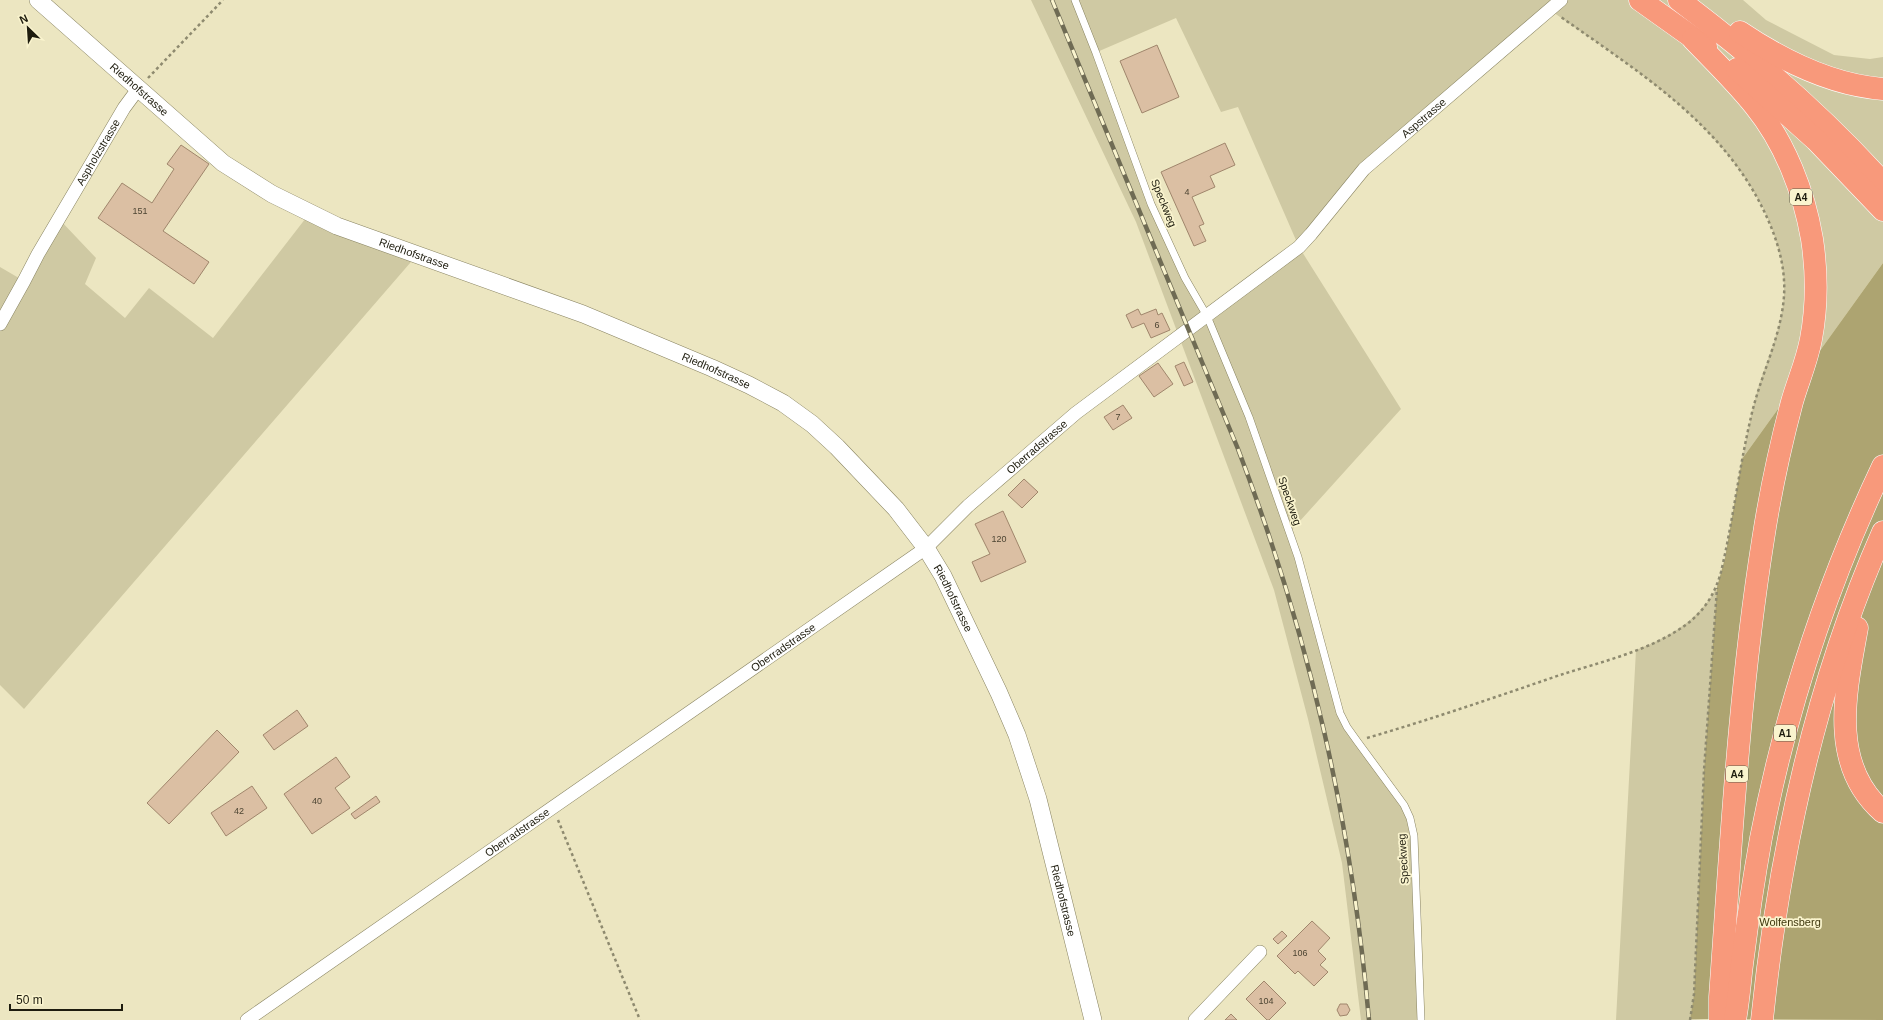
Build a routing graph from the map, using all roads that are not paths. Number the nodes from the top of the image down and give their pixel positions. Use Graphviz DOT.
graph roads {
  1 [pos="38,0"];
  2 [pos="1075,0"];
  3 [pos="1561,0"];
  4 [pos="1640,0"];
  5 [pos="1679,0"];
  6 [pos="1688,0"];
  7 [pos="1693,39"];
  8 [pos="138,88"];
  9 [pos="1883,89"];
  10 [pos="1883,183"];
  11 [pos="1883,210"];
  12 [pos="1299,247"];
  13 [pos="1207,316"];
  14 [pos="0,324"];
  15 [pos="1883,466"];
  16 [pos="1883,532"];
  17 [pos="926,548"];
  18 [pos="1868,568"];
  19 [pos="1883,812"];
  20 [pos="1260,952"];
  21 [pos="247,1020"];
  22 [pos="1093,1020"];
  23 [pos="1195,1020"];
  24 [pos="1421,1020"];
  25 [pos="1720,1020"];
  26 [pos="1735,1020"];
  27 [pos="1762,1020"];
  1 -- 8 [label="street, Riedhofstrasse"];
  2 -- 13 [label="lane, Speckweg"];
  3 -- 12 [label="street, Aspstrasse"];
  4 -- 7 [label="highway, A4"];
  5 -- 10 [label="highway"];
  6 -- 9 [label="highway"];
  7 -- 11 [label="highway, A4"];
  7 -- 25 [label="highway, A4"];
  8 -- 14 [label="street, Aspholzstrasse"];
  8 -- 17 [label="street, Riedhofstrasse"];
  12 -- 13 [label="street, Oberradstrasse"];
  13 -- 17 [label="street, Oberradstrasse"];
  13 -- 24 [label="lane, Speckweg"];
  15 -- 26 [label="highway, A1"];
  16 -- 18 [label="highway, A1"];
  17 -- 21 [label="street, Oberradstrasse"];
  17 -- 22 [label="street, Riedhofstrasse"];
  18 -- 19 [label="highway"];
  18 -- 27 [label="highway, A1"];
  20 -- 23 [label="street"];
}
